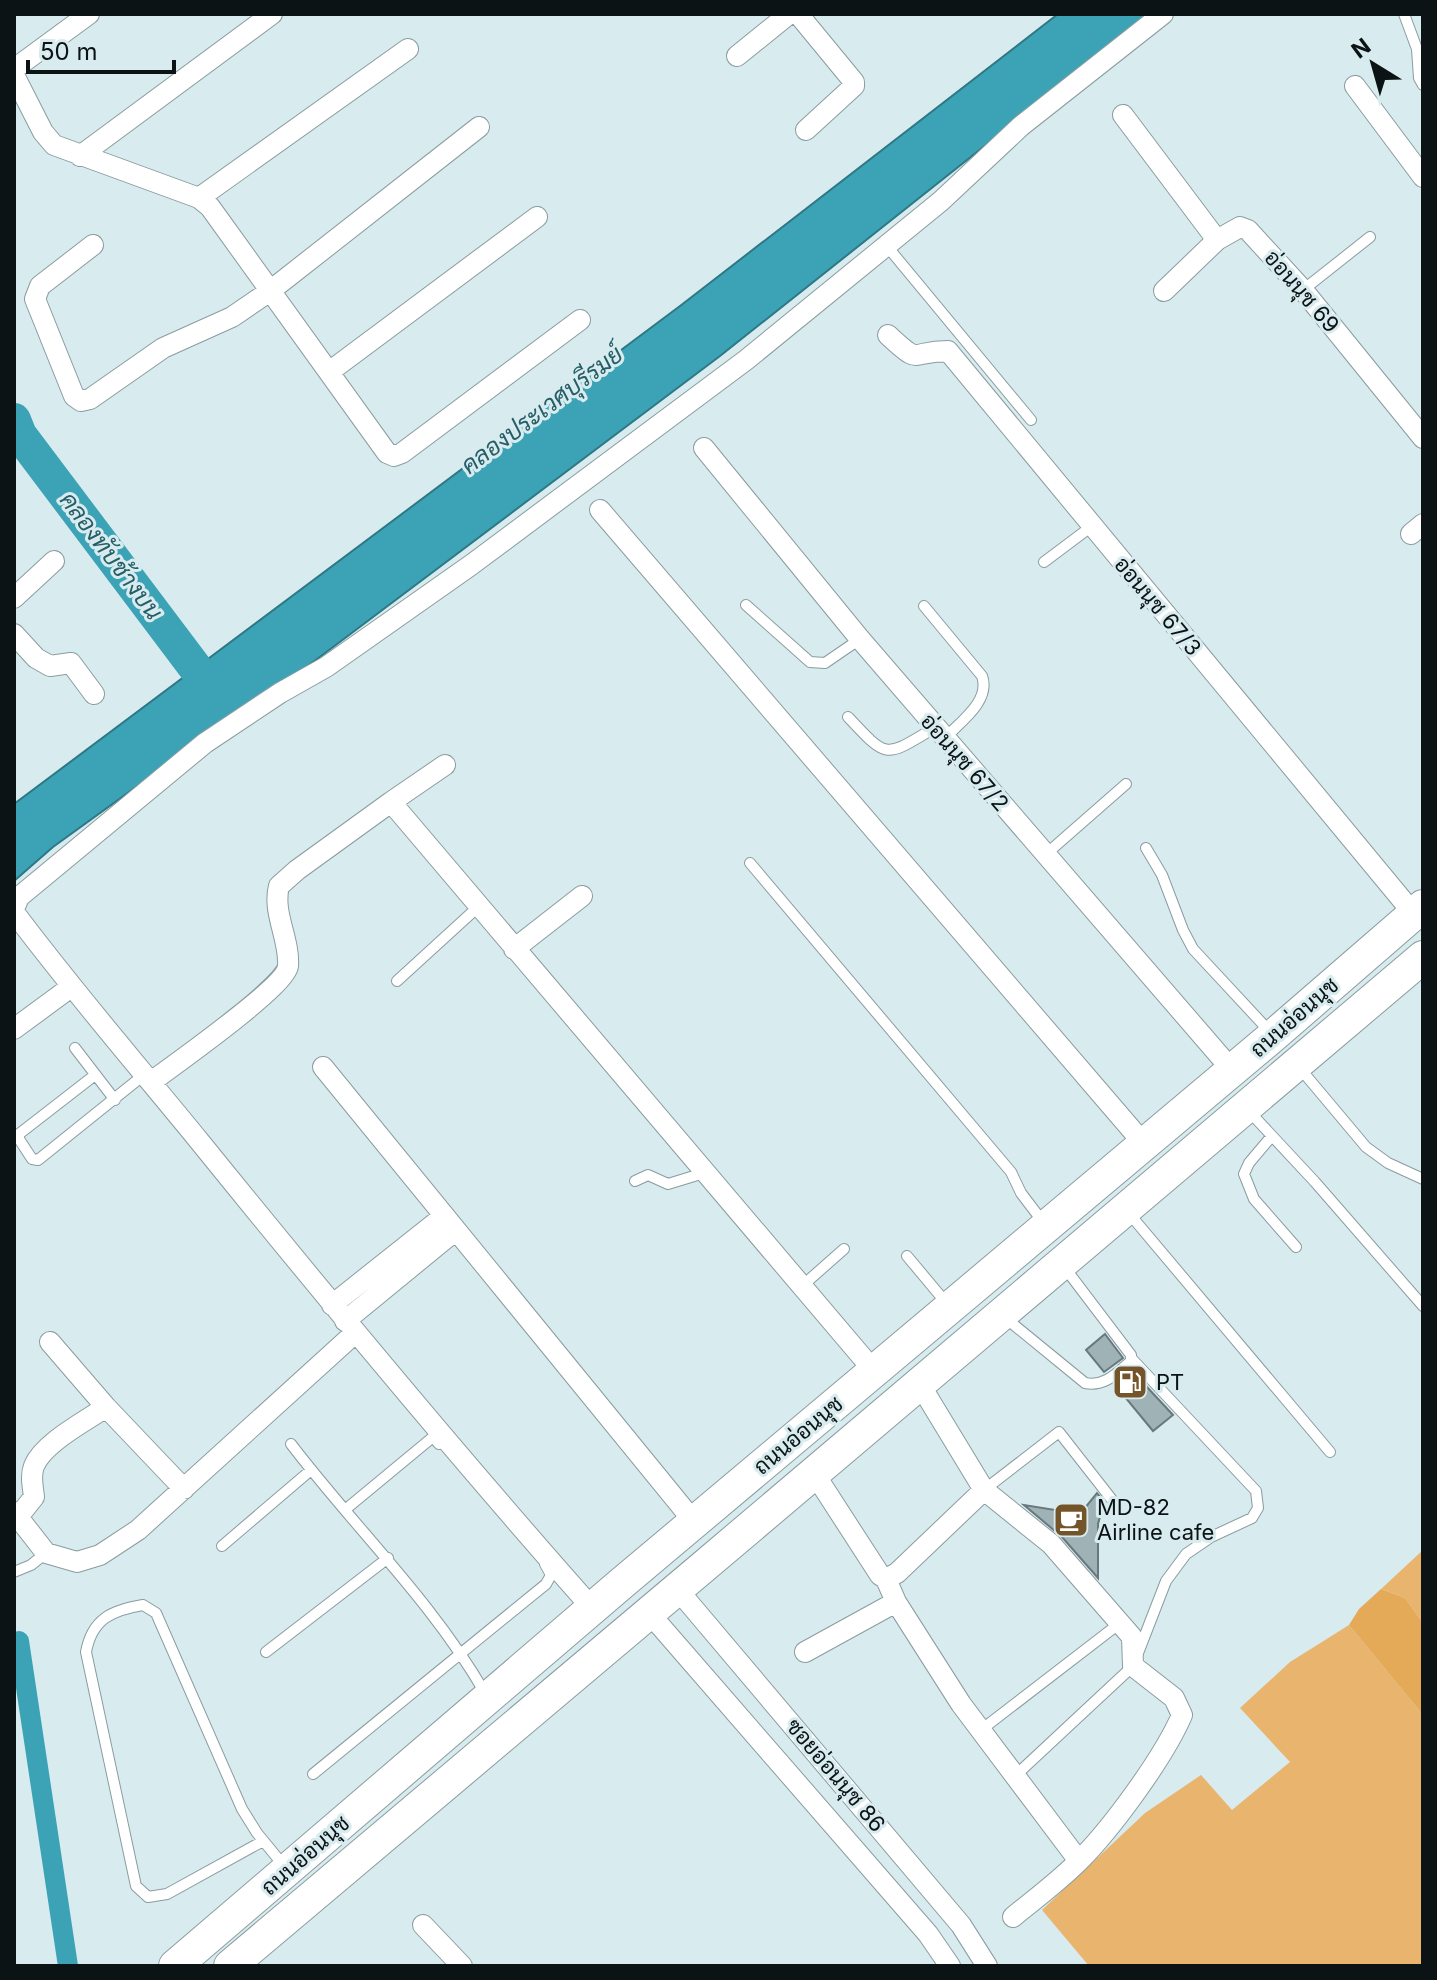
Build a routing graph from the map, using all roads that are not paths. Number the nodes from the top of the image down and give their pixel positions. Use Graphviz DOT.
graph roads {
  1 [pos="89,14"];
  2 [pos="272,14"];
  3 [pos="789,14"];
  4 [pos="798,14"];
  5 [pos="1163,14"];
  6 [pos="1404,14"];
  7 [pos="408,49"];
  8 [pos="737,56"];
  9 [pos="14,72"];
  10 [pos="1423,85"];
  11 [pos="1355,86"];
  12 [pos="1123,115"];
  13 [pos="479,127"];
  14 [pos="806,130"];
  15 [pos="80,156"];
  16 [pos="1423,177"];
  17 [pos="199,198"];
  18 [pos="537,217"];
  19 [pos="1370,237"];
  20 [pos="1217,240"];
  21 [pos="93,245"];
  22 [pos="886,245"];
  23 [pos="1303,290"];
  24 [pos="270,291"];
  25 [pos="1164,291"];
  26 [pos="580,320"];
  27 [pos="888,335"];
  28 [pos="329,372"];
  29 [pos="1031,420"];
  30 [pos="1423,438"];
  31 [pos="704,448"];
  32 [pos="600,510"];
  33 [pos="1092,526"];
  34 [pos="54,561"];
  35 [pos="1044,562"];
  36 [pos="14,598"];
  37 [pos="746,605"];
  38 [pos="924,606"];
  39 [pos="14,634"];
  40 [pos="860,639"];
  41 [pos="94,694"];
  42 [pos="848,717"];
  43 [pos="940,733"];
  44 [pos="445,765"];
  45 [pos="1126,784"];
  46 [pos="391,802"];
  47 [pos="1146,848"];
  48 [pos="1045,855"];
  49 [pos="750,863"];
  50 [pos="582,896"];
  51 [pos="478,907"];
  52 [pos="14,910"];
  53 [pos="1418,910"];
  54 [pos="514,949"];
  55 [pos="1423,957"];
  56 [pos="397,981"];
  57 [pos="71,987"];
  58 [pos="14,1029"];
  59 [pos="1273,1036"];
  60 [pos="75,1048"];
  61 [pos="1297,1064"];
  62 [pos="323,1067"];
  63 [pos="1232,1070"];
  64 [pos="95,1075"];
  65 [pos="148,1078"];
  66 [pos="115,1100"];
  67 [pos="1245,1108"];
  68 [pos="1271,1137"];
  69 [pos="1144,1144"];
  70 [pos="704,1173"];
  71 [pos="1423,1179"];
  72 [pos="635,1181"];
  73 [pos="1125,1210"];
  74 [pos="450,1223"];
  75 [pos="1047,1227"];
  76 [pos="1296,1247"];
  77 [pos="844,1249"];
  78 [pos="907,1256"];
  79 [pos="1061,1263"];
  80 [pos="801,1287"];
  81 [pos="949,1306"];
  82 [pos="1423,1306"];
  83 [pos="1000,1314"];
  84 [pos="344,1320"];
  85 [pos="50,1342"];
  86 [pos="1132,1359"];
  87 [pos="874,1371"];
  88 [pos="919,1383"];
  89 [pos="106,1407"];
  90 [pos="291,1444"];
  91 [pos="1330,1452"];
  92 [pos="311,1470"];
  93 [pos="814,1473"];
  94 [pos="184,1489"];
  95 [pos="984,1490"];
  96 [pos="1113,1501"];
  97 [pos="346,1509"];
  98 [pos="16,1514"];
  99 [pos="695,1523"];
  100 [pos="222,1546"];
  101 [pos="46,1553"];
  102 [pos="388,1558"];
  103 [pos="650,1561"];
  104 [pos="14,1572"];
  105 [pos="886,1579"];
  106 [pos="622,1583"];
  107 [pos="678,1590"];
  108 [pos="896,1602"];
  109 [pos="593,1609"];
  110 [pos="650,1614"];
  111 [pos="1120,1623"];
  112 [pos="266,1652"];
  113 [pos="461,1652"];
  114 [pos="805,1652"];
  115 [pos="1133,1666"];
  116 [pos="488,1698"];
  117 [pos="981,1730"];
  118 [pos="313,1774"];
  119 [pos="1016,1775"];
  120 [pos="263,1841"];
  121 [pos="1079,1861"];
  122 [pos="287,1870"];
  123 [pos="1013,1917"];
  124 [pos="423,1925"];
  125 [pos="175,1966"];
  126 [pos="230,1966"];
  127 [pos="462,1966"];
  128 [pos="950,1966"];
  129 [pos="987,1966"];
  1 -- 9 [label="street"];
  2 -- 15 [label="street"];
  3 -- 8 [label="street"];
  4 -- 14 [label="street"];
  5 -- 22 [label="street"];
  6 -- 10 [label="lane"];
  7 -- 17 [label="street"];
  9 -- 15 [label="street"];
  11 -- 16 [label="street"];
  12 -- 20 [label="street"];
  13 -- 24 [label="street"];
  15 -- 17 [label="street"];
  17 -- 24 [label="street"];
  18 -- 28 [label="street"];
  19 -- 23 [label="lane"];
  20 -- 23 [label="street, อ่อนนุช 69"];
  20 -- 25 [label="street"];
  21 -- 24 [label="street"];
  22 -- 29 [label="lane"];
  22 -- 52 [label="street"];
  23 -- 30 [label="street, อ่อนนุช 69"];
  24 -- 28 [label="street"];
  26 -- 28 [label="street"];
  27 -- 33 [label="street, อ่อนนุช 67/3"];
  31 -- 40 [label="street, อ่อนนุช 67/2"];
  32 -- 69 [label="street"];
  33 -- 35 [label="lane"];
  33 -- 53 [label="street, อ่อนนุช 67/3"];
  34 -- 36 [label="street"];
  37 -- 40 [label="lane"];
  38 -- 43 [label="lane"];
  39 -- 41 [label="street"];
  40 -- 43 [label="street, อ่อนนุช 67/2"];
  42 -- 43 [label="lane"];
  43 -- 48 [label="street, อ่อนนุช 67/2"];
  44 -- 46 [label="street"];
  45 -- 48 [label="lane"];
  46 -- 51 [label="street"];
  46 -- 65 [label="street"];
  47 -- 59 [label="lane"];
  48 -- 63 [label="street, อ่อนนุช 67/2"];
  49 -- 75 [label="lane"];
  50 -- 54 [label="street"];
  51 -- 54 [label="street"];
  51 -- 56 [label="lane"];
  52 -- 57 [label="street"];
  53 -- 59 [label="main road, ถนนอ่อนนุช"];
  54 -- 70 [label="street"];
  55 -- 61 [label="main road, ถนนอ่อนนุช"];
  57 -- 58 [label="street"];
  57 -- 65 [label="street"];
  59 -- 63 [label="main road, ถนนอ่อนนุช"];
  60 -- 64 [label="lane"];
  61 -- 67 [label="main road, ถนนอ่อนนุช"];
  61 -- 71 [label="lane"];
  62 -- 74 [label="street"];
  63 -- 69 [label="main road, ถนนอ่อนนุช"];
  64 -- 66 [label="lane"];
  64 -- 66 [label="lane"];
  65 -- 66 [label="lane"];
  65 -- 84 [label="street"];
  67 -- 68 [label="lane"];
  67 -- 73 [label="main road, ถนนอ่อนนุช"];
  68 -- 76 [label="lane"];
  68 -- 82 [label="lane"];
  69 -- 75 [label="main road, ถนนอ่อนนุช"];
  70 -- 72 [label="lane"];
  70 -- 80 [label="street"];
  73 -- 79 [label="main road, ถนนอ่อนนุช"];
  73 -- 91 [label="lane"];
  74 -- 84 [label="street"];
  74 -- 99 [label="street"];
  75 -- 81 [label="main road, ถนนอ่อนนุช"];
  77 -- 80 [label="lane"];
  78 -- 81 [label="lane"];
  79 -- 83 [label="main road, ถนนอ่อนนุช"];
  79 -- 86 [label="lane"];
  80 -- 87 [label="street"];
  81 -- 87 [label="main road, ถนนอ่อนนุช"];
  83 -- 86 [label="lane"];
  83 -- 88 [label="main road, ถนนอ่อนนุช"];
  84 -- 94 [label="street"];
  84 -- 109 [label="street"];
  85 -- 89 [label="street"];
  86 -- 115 [label="lane"];
  87 -- 99 [label="main road, ถนนอ่อนนุช"];
  88 -- 93 [label="main road, ถนนอ่อนนุช"];
  88 -- 95 [label="street"];
  89 -- 94 [label="street"];
  89 -- 98 [label="street"];
  90 -- 92 [label="lane"];
  92 -- 97 [label="lane"];
  92 -- 100 [label="lane"];
  93 -- 105 [label="street"];
  93 -- 107 [label="main road, ถนนอ่อนนุช"];
  94 -- 101 [label="street"];
  95 -- 96 [label="lane"];
  95 -- 105 [label="street"];
  95 -- 111 [label="street"];
  97 -- 102 [label="lane"];
  97 -- 113 [label="lane"];
  98 -- 101 [label="street"];
  99 -- 103 [label="main road, ถนนอ่อนนุช"];
  101 -- 104 [label="lane"];
  102 -- 112 [label="lane"];
  102 -- 113 [label="lane"];
  103 -- 106 [label="main road, ถนนอ่อนนุช"];
  103 -- 107 [label="main road"];
  105 -- 108 [label="street"];
  106 -- 109 [label="main road, ถนนอ่อนนุช"];
  106 -- 110 [label="main road"];
  107 -- 110 [label="main road, ถนนอ่อนนุช"];
  107 -- 129 [label="street, ซอยอ่อนนุช 86"];
  108 -- 114 [label="street"];
  108 -- 117 [label="street"];
  109 -- 116 [label="main road, ถนนอ่อนนุช"];
  110 -- 126 [label="main road, ถนนอ่อนนุช"];
  110 -- 128 [label="street, ซอยอ่อนนุช 86"];
  111 -- 115 [label="street"];
  111 -- 117 [label="lane"];
  113 -- 116 [label="lane"];
  113 -- 118 [label="lane"];
  115 -- 119 [label="lane"];
  115 -- 121 [label="street"];
  116 -- 122 [label="main road, ถนนอ่อนนุช"];
  117 -- 119 [label="street"];
  119 -- 121 [label="street"];
  120 -- 120 [label="lane"];
  120 -- 122 [label="lane"];
  121 -- 123 [label="street"];
  122 -- 125 [label="main road, ถนนอ่อนนุช"];
  124 -- 127 [label="street"];
}
